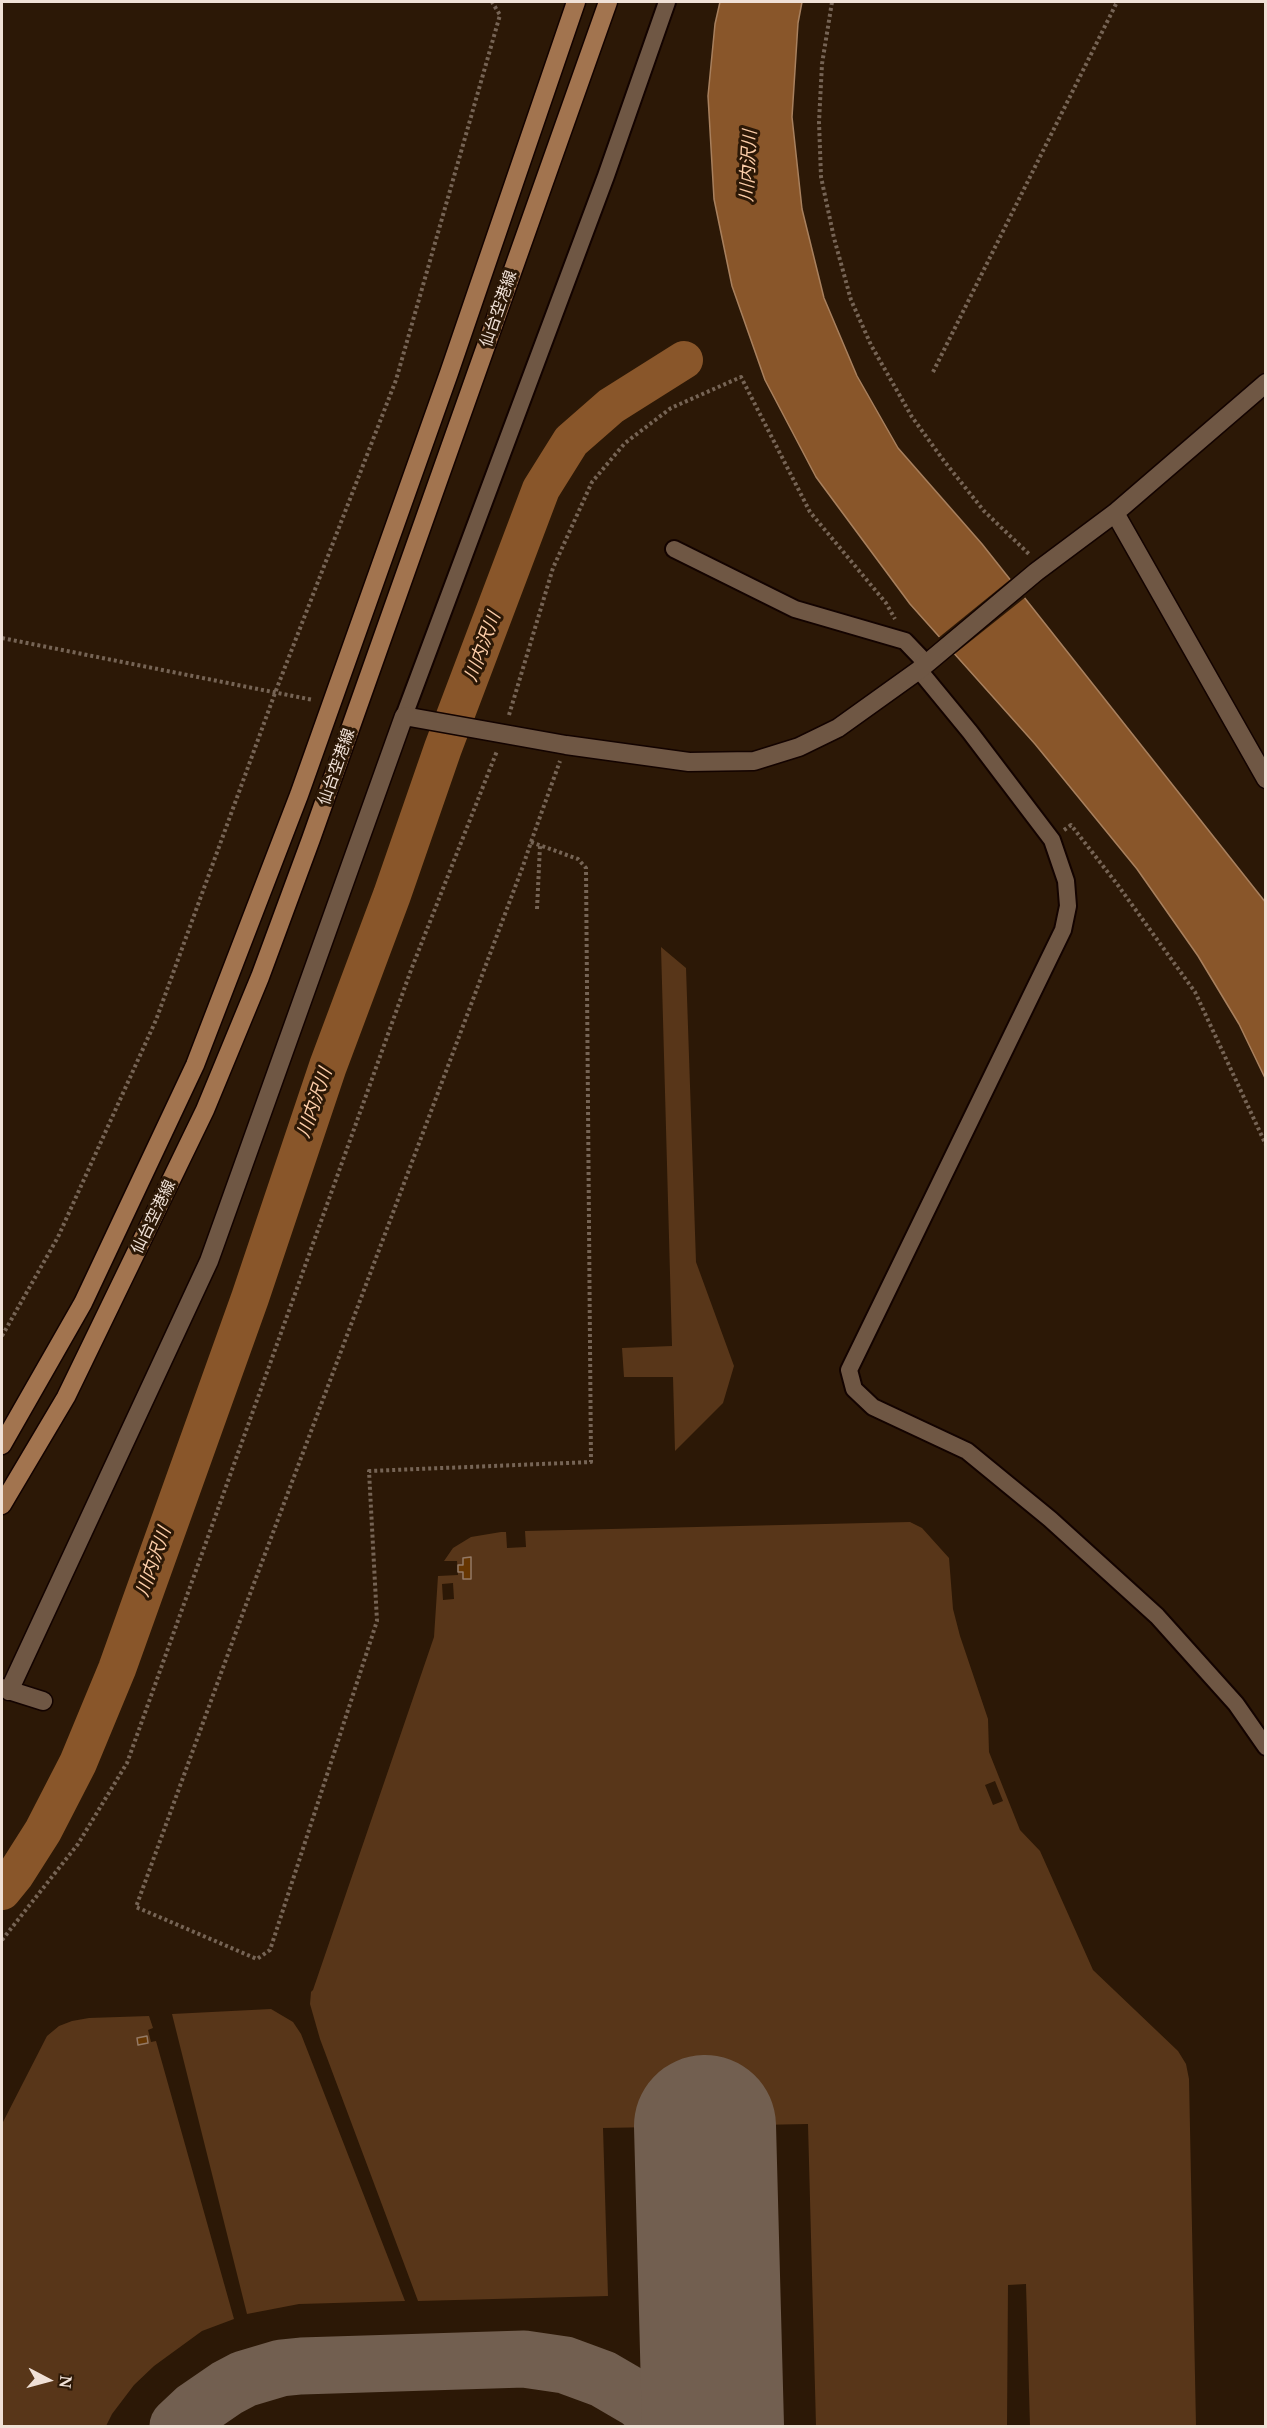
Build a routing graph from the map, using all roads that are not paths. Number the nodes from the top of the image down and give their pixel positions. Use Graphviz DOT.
graph roads {
  1 [pos="576,2"];
  2 [pos="608,2"];
  3 [pos="667,2"];
  4 [pos="1266,383"];
  5 [pos="1115,513"];
  6 [pos="674,549"];
  7 [pos="926,664"];
  8 [pos="412,718"];
  9 [pos="1266,779"];
  10 [pos="2,1445"];
  11 [pos="2,1506"];
  12 [pos="5,1689"];
  13 [pos="43,1701"];
  14 [pos="1266,1747"];
  1 -- 10 [label="main road, 仙台空港線"];
  2 -- 11 [label="main road, 仙台空港線"];
  3 -- 8 [label="street"];
  4 -- 5 [label="street"];
  5 -- 7 [label="street"];
  5 -- 9 [label="street"];
  6 -- 7 [label="street"];
  7 -- 8 [label="street"];
  7 -- 14 [label="street"];
  8 -- 12 [label="street"];
  12 -- 13 [label="street"];
}
